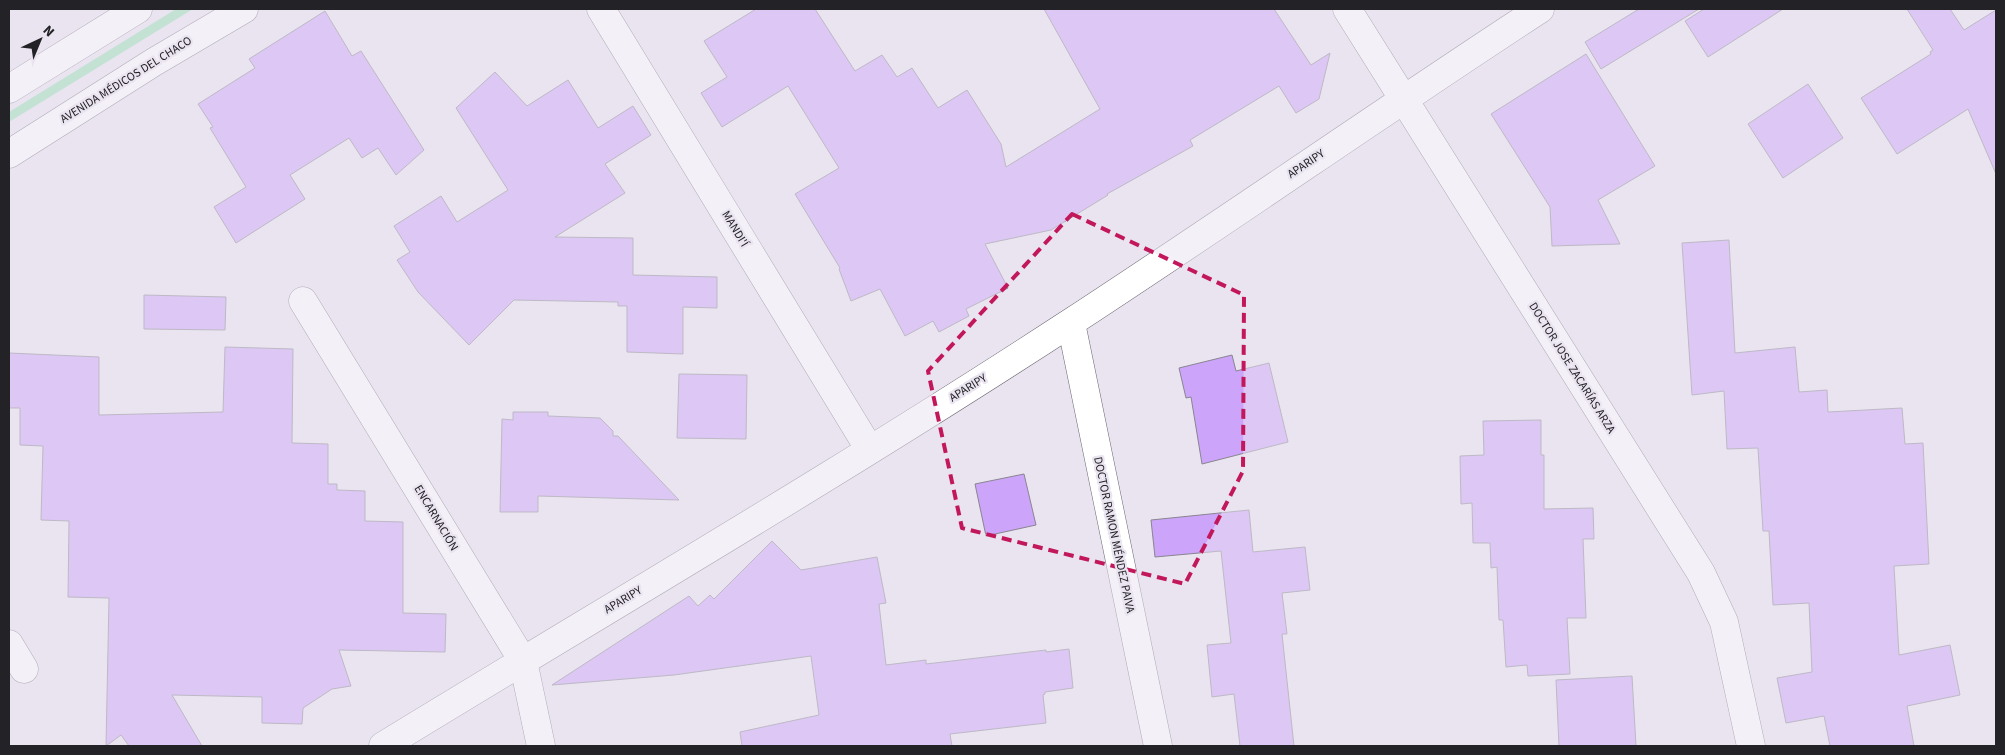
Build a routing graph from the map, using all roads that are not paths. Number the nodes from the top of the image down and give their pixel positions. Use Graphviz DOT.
graph roads {
  1 [pos="138,9"];
  2 [pos="244,9"];
  3 [pos="601,9"];
  4 [pos="1347,9"];
  5 [pos="1540,9"];
  6 [pos="9,88"];
  7 [pos="1402,99"];
  8 [pos="9,154"];
  9 [pos="303,301"];
  10 [pos="1071,323"];
  11 [pos="870,450"];
  12 [pos="9,644"];
  13 [pos="523,661"];
  14 [pos="24,669"];
  15 [pos="383,746"];
  16 [pos="541,746"];
  17 [pos="1158,746"];
  18 [pos="1751,746"];
  1 -- 6 [label="street"];
  2 -- 8 [label="street, AVENIDA MÉDICOS DEL CHACO"];
  3 -- 11 [label="street, MANDI'Í"];
  4 -- 7 [label="street, DOCTOR JOSE ZACARÍAS ARZA"];
  5 -- 7 [label="street, APARIPY"];
  7 -- 10 [label="street, APARIPY"];
  7 -- 18 [label="street, DOCTOR JOSE ZACARÍAS ARZA"];
  9 -- 13 [label="street, ENCARNACIÓN"];
  10 -- 11 [label="street, APARIPY"];
  10 -- 17 [label="street, DOCTOR RAMON MÉNDEZ PAIVA"];
  11 -- 13 [label="street, APARIPY"];
  12 -- 14 [label="street"];
  13 -- 15 [label="street, APARIPY"];
  13 -- 16 [label="street, ENCARNACIÓN"];
}
